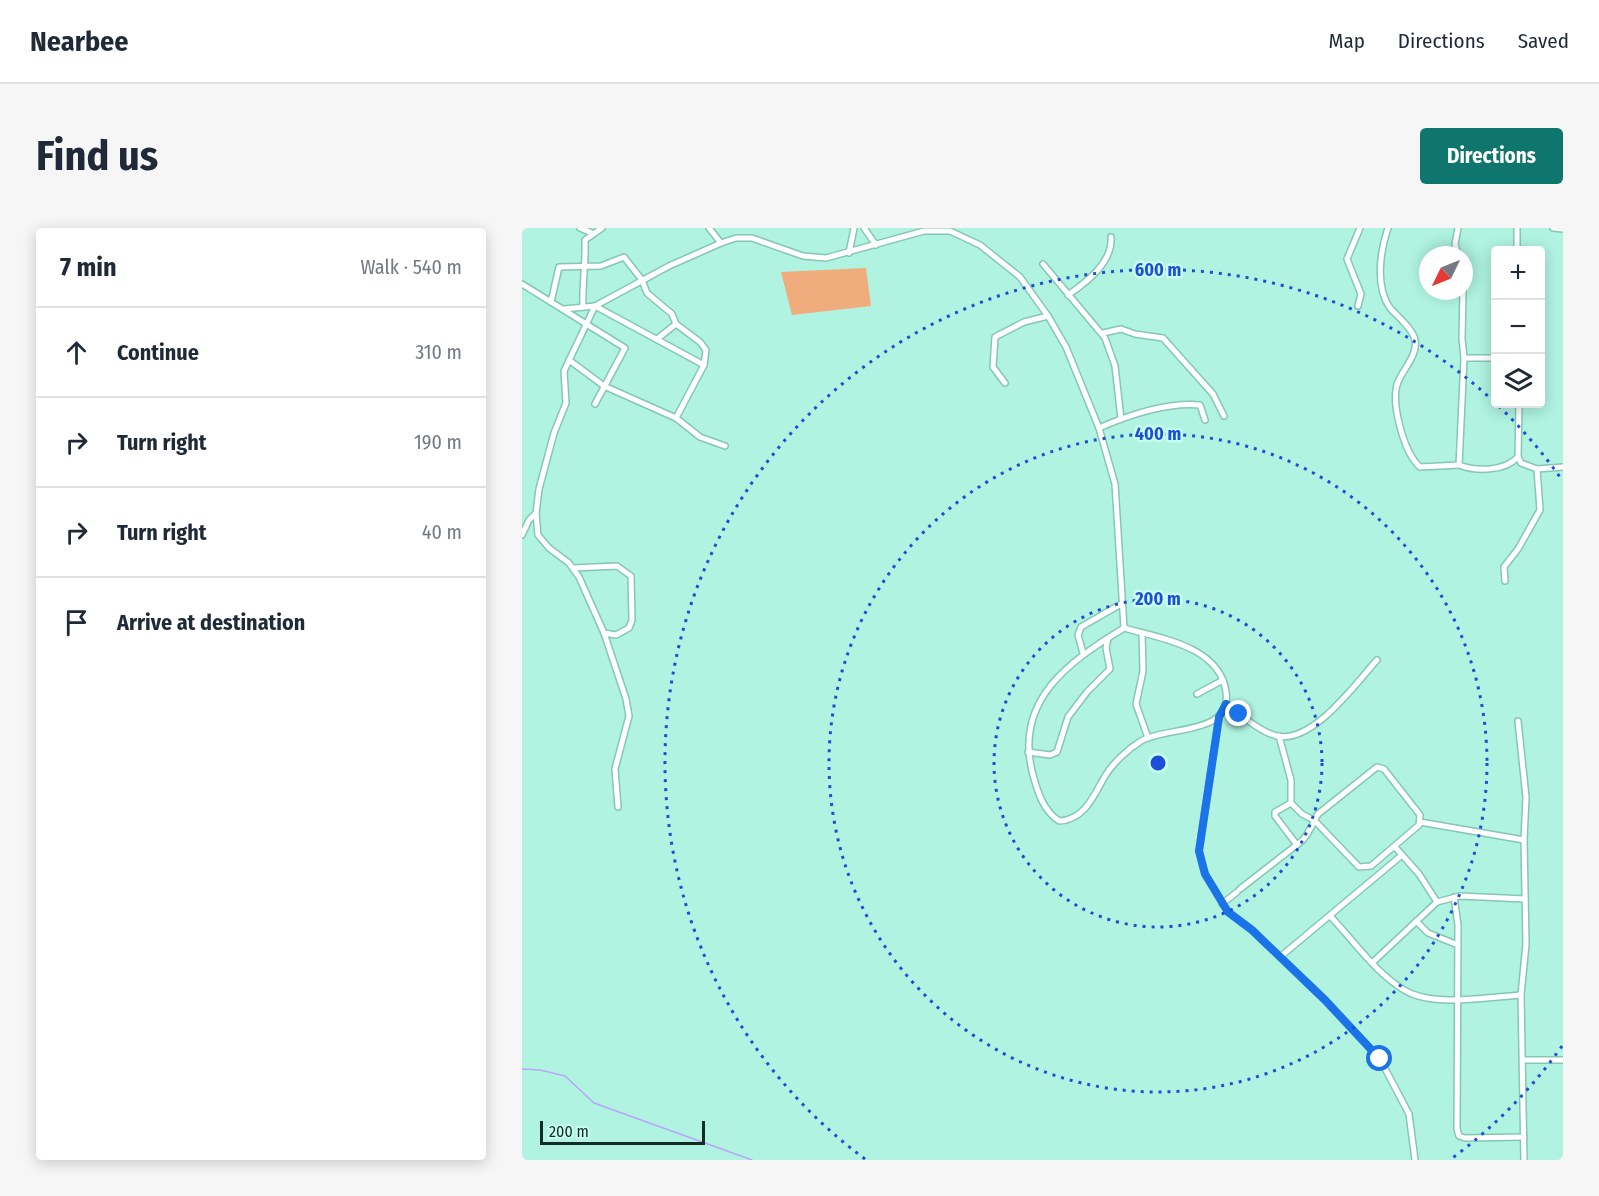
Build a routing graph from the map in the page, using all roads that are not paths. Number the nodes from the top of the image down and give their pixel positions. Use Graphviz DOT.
graph roads {
  1 [pos="580,228"];
  2 [pos="602,228"];
  3 [pos="710,228"];
  4 [pos="855,228"];
  5 [pos="864,228"];
  6 [pos="1360,228"];
  7 [pos="1388,228"];
  8 [pos="1458,228"];
  9 [pos="1517,228"];
  10 [pos="1553,228"];
  11 [pos="1563,229"];
  12 [pos="592,233"];
  13 [pos="1110,237"];
  14 [pos="721,243"];
  15 [pos="876,245"];
  16 [pos="1456,246"];
  17 [pos="1517,246"];
  18 [pos="849,253"];
  19 [pos="1042,264"];
  20 [pos="586,267"];
  21 [pos="642,280"];
  22 [pos="522,284"];
  23 [pos="1068,295"];
  24 [pos="1463,300"];
  25 [pos="552,302"];
  26 [pos="596,306"];
  27 [pos="1358,306"];
  28 [pos="584,307"];
  29 [pos="563,309"];
  30 [pos="1048,316"];
  31 [pos="586,322"];
  32 [pos="676,324"];
  33 [pos="1103,333"];
  34 [pos="657,339"];
  35 [pos="1464,358"];
  36 [pos="1491,358"];
  37 [pos="569,360"];
  38 [pos="704,365"];
  39 [pos="1005,383"];
  40 [pos="604,386"];
  41 [pos="595,404"];
  42 [pos="1519,408"];
  43 [pos="1224,416"];
  44 [pos="676,418"];
  45 [pos="1121,419"];
  46 [pos="1205,420"];
  47 [pos="1099,428"];
  48 [pos="724,446"];
  49 [pos="1518,457"];
  50 [pos="1460,465"];
  51 [pos="1563,467"];
  52 [pos="1537,469"];
  53 [pos="536,513"];
  54 [pos="522,535"];
  55 [pos="573,568"];
  56 [pos="1505,581"];
  57 [pos="1121,604"];
  58 [pos="1124,628"];
  59 [pos="604,633"];
  60 [pos="1143,633"];
  61 [pos="1108,637"];
  62 [pos="1083,653"];
  63 [pos="1377,660"];
  64 [pos="1222,680"];
  65 [pos="1197,694"];
  66 [pos="1226,704"];
  67 [pos="1219,717"];
  68 [pos="1518,721"];
  69 [pos="1280,736"];
  70 [pos="1148,738"];
  71 [pos="1028,752"];
  72 [pos="1291,803"];
  73 [pos="618,807"];
  74 [pos="1314,820"];
  75 [pos="1420,822"];
  76 [pos="1524,840"];
  77 [pos="1297,845"];
  78 [pos="1395,847"];
  79 [pos="1402,855"];
  80 [pos="1454,897"];
  81 [pos="1525,899"];
  82 [pos="1437,902"];
  83 [pos="1222,904"];
  84 [pos="1331,917"];
  85 [pos="1416,921"];
  86 [pos="1458,945"];
  87 [pos="1280,957"];
  88 [pos="1373,962"];
  89 [pos="1521,995"];
  90 [pos="1458,999"];
  91 [pos="1524,1060"];
  92 [pos="1563,1060"];
  93 [pos="1524,1137"];
  94 [pos="1414,1160"];
  95 [pos="1524,1160"];
  1 -- 12 [label="street"];
  2 -- 12 [label="street"];
  3 -- 14 [label="street"];
  4 -- 18 [label="street"];
  5 -- 15 [label="street"];
  6 -- 27 [label="street"];
  7 -- 50 [label="street"];
  8 -- 16 [label="street"];
  9 -- 17 [label="street"];
  10 -- 11 [label="street"];
  12 -- 20 [label="street"];
  13 -- 23 [label="street"];
  14 -- 18 [label="street"];
  14 -- 21 [label="street"];
  15 -- 18 [label="street"];
  15 -- 30 [label="street"];
  19 -- 23 [label="street"];
  20 -- 21 [label="street"];
  20 -- 25 [label="street"];
  20 -- 28 [label="street"];
  21 -- 26 [label="street"];
  21 -- 32 [label="street"];
  22 -- 25 [label="street"];
  23 -- 33 [label="street"];
  24 -- 35 [label="street"];
  25 -- 29 [label="street"];
  26 -- 28 [label="street"];
  26 -- 31 [label="street"];
  26 -- 34 [label="street"];
  28 -- 29 [label="street"];
  29 -- 31 [label="street"];
  30 -- 39 [label="street"];
  30 -- 47 [label="street"];
  31 -- 37 [label="street"];
  31 -- 40 [label="street"];
  32 -- 34 [label="street"];
  32 -- 38 [label="street"];
  33 -- 43 [label="street"];
  33 -- 45 [label="street"];
  34 -- 38 [label="street"];
  35 -- 36 [label="street"];
  35 -- 50 [label="street"];
  37 -- 40 [label="street"];
  37 -- 53 [label="street"];
  38 -- 44 [label="street"];
  40 -- 41 [label="street"];
  40 -- 44 [label="street"];
  42 -- 49 [label="street"];
  44 -- 48 [label="street"];
  45 -- 46 [label="street"];
  45 -- 47 [label="street"];
  47 -- 57 [label="street"];
  49 -- 50 [label="street"];
  49 -- 52 [label="street"];
  51 -- 52 [label="street"];
  52 -- 56 [label="street"];
  53 -- 54 [label="street"];
  53 -- 55 [label="street"];
  55 -- 59 [label="street"];
  55 -- 59 [label="street"];
  57 -- 58 [label="street"];
  57 -- 62 [label="street"];
  58 -- 60 [label="street"];
  58 -- 61 [label="street"];
  59 -- 73 [label="street"];
  60 -- 64 [label="street"];
  60 -- 70 [label="street"];
  61 -- 62 [label="street"];
  61 -- 71 [label="street"];
  62 -- 71 [label="street"];
  63 -- 69 [label="street"];
  64 -- 65 [label="street"];
  64 -- 66 [label="street"];
  66 -- 67 [label="street"];
  66 -- 69 [label="street"];
  67 -- 70 [label="street"];
  67 -- 83 [label="street"];
  68 -- 76 [label="street"];
  69 -- 72 [label="street"];
  70 -- 71 [label="street"];
  72 -- 74 [label="street"];
  72 -- 77 [label="street"];
  74 -- 75 [label="street"];
  74 -- 77 [label="street"];
  74 -- 78 [label="street"];
  75 -- 76 [label="street"];
  75 -- 78 [label="street"];
  76 -- 81 [label="street"];
  77 -- 83 [label="street"];
  78 -- 79 [label="street"];
  79 -- 82 [label="street"];
  79 -- 84 [label="street"];
  80 -- 81 [label="street"];
  80 -- 82 [label="street"];
  80 -- 86 [label="street"];
  81 -- 89 [label="street"];
  82 -- 85 [label="street"];
  83 -- 87 [label="street"];
  84 -- 87 [label="street"];
  84 -- 88 [label="street"];
  85 -- 86 [label="street"];
  85 -- 88 [label="street"];
  86 -- 90 [label="street"];
  87 -- 94 [label="street"];
  88 -- 90 [label="street"];
  89 -- 90 [label="street"];
  89 -- 91 [label="street"];
  90 -- 93 [label="street"];
  91 -- 92 [label="street"];
  91 -- 93 [label="street"];
  93 -- 95 [label="street"];
}
